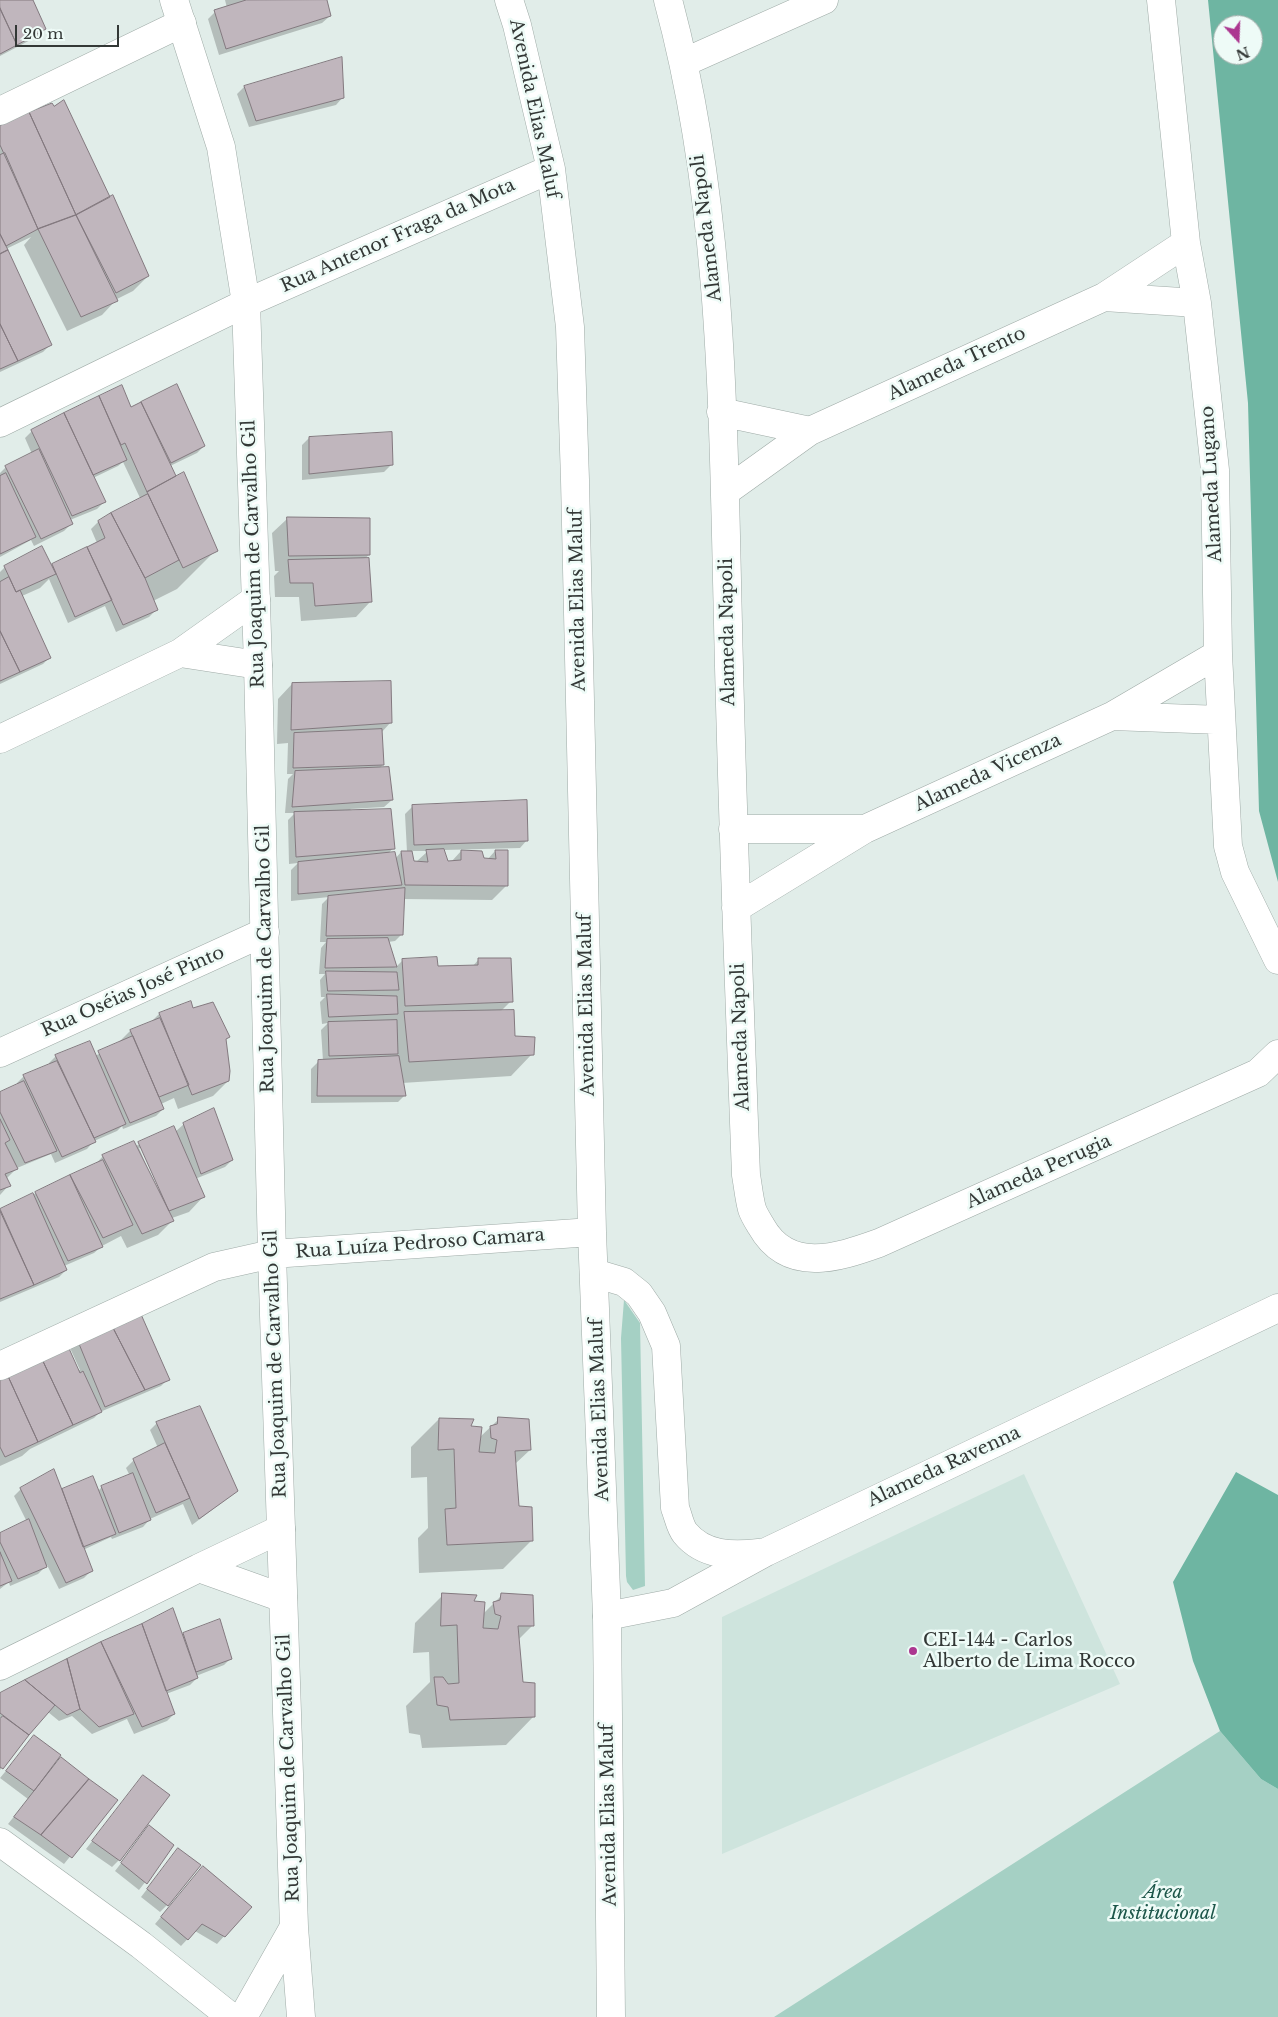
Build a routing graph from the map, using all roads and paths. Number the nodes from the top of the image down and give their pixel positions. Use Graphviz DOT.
graph roads {
  1 [pos="509,0"];
  2 [pos="668,0"];
  3 [pos="824,0"];
  4 [pos="1161,0"];
  5 [pos="178,12"];
  6 [pos="685,62"];
  7 [pos="0,111"];
  8 [pos="551,169"];
  9 [pos="1186,243"];
  10 [pos="1104,297"];
  11 [pos="246,303"];
  12 [pos="1197,303"];
  13 [pos="721,412"];
  14 [pos="0,423"];
  15 [pos="810,431"];
  16 [pos="725,492"];
  17 [pos="256,599"];
  18 [pos="180,653"];
  19 [pos="1218,654"];
  20 [pos="258,665"];
  21 [pos="1112,716"];
  22 [pos="1221,720"];
  23 [pos="0,739"];
  24 [pos="732,829"];
  25 [pos="865,829"];
  26 [pos="736,908"];
  27 [pos="265,932"];
  28 [pos="1278,960"];
  29 [pos="0,1053"];
  30 [pos="1278,1054"];
  31 [pos="592,1232"];
  32 [pos="788,1253"];
  33 [pos="272,1254"];
  34 [pos="594,1273"];
  35 [pos="1278,1308"];
  36 [pos="0,1366"];
  37 [pos="281,1529"];
  38 [pos="766,1552"];
  39 [pos="199,1568"];
  40 [pos="283,1598"];
  41 [pos="607,1616"];
  42 [pos="0,1666"];
  43 [pos="0,1842"];
  44 [pos="294,1927"];
  45 [pos="231,2017"];
  46 [pos="243,2017"];
  47 [pos="301,2017"];
  48 [pos="611,2017"];
  1 -- 8 [label="street, Avenida Elias Maluf"];
  2 -- 6 [label="street, Alameda Napoli"];
  3 -- 6 [label="street"];
  4 -- 9 [label="street, Alameda Lugano"];
  5 -- 7 [label="street"];
  5 -- 11 [label="street, Rua Joaquim de Carvalho Gil"];
  6 -- 13 [label="street, Alameda Napoli"];
  8 -- 11 [label="street, Rua Antenor Fraga da Mota"];
  8 -- 31 [label="street, Avenida Elias Maluf"];
  9 -- 10 [label="street, Alameda Trento"];
  9 -- 12 [label="street, Alameda Lugano"];
  10 -- 12 [label="street, Alameda Trento"];
  10 -- 15 [label="street, Alameda Trento"];
  11 -- 14 [label="street, Rua Antenor Fraga da Mota"];
  11 -- 17 [label="street, Rua Joaquim de Carvalho Gil"];
  12 -- 19 [label="street, Alameda Lugano"];
  13 -- 15 [label="street"];
  13 -- 16 [label="street, Alameda Napoli"];
  15 -- 16 [label="street, Alameda Trento"];
  16 -- 24 [label="street, Alameda Napoli"];
  17 -- 18 [label="street"];
  17 -- 20 [label="street, Rua Joaquim de Carvalho Gil"];
  18 -- 20 [label="street"];
  18 -- 23 [label="street"];
  19 -- 21 [label="street, Alameda Vicenza"];
  19 -- 22 [label="street, Alameda Lugano"];
  20 -- 27 [label="street, Rua Joaquim de Carvalho Gil"];
  21 -- 22 [label="street, Alameda Vicenza"];
  21 -- 25 [label="street, Alameda Vicenza"];
  22 -- 28 [label="street, Alameda Lugano"];
  24 -- 25 [label="street, Alameda Vicenza"];
  24 -- 26 [label="street, Alameda Napoli"];
  25 -- 26 [label="street, Alameda Vicenza"];
  26 -- 32 [label="street, Alameda Napoli"];
  27 -- 29 [label="street, Rua Oséias José Pinto"];
  27 -- 33 [label="street, Rua Joaquim de Carvalho Gil"];
  30 -- 32 [label="street, Alameda Perugia"];
  31 -- 33 [label="street, Rua Luíza Pedroso Camara"];
  31 -- 34 [label="street, Avenida Elias Maluf"];
  33 -- 36 [label="street, Rua Luíza Pedroso Camara"];
  33 -- 37 [label="street, Rua Joaquim de Carvalho Gil"];
  34 -- 38 [label="street"];
  34 -- 41 [label="street, Avenida Elias Maluf"];
  35 -- 38 [label="street, Alameda Ravenna"];
  37 -- 39 [label="street"];
  37 -- 40 [label="street, Rua Joaquim de Carvalho Gil"];
  38 -- 41 [label="street, Alameda Ravenna"];
  39 -- 40 [label="street"];
  39 -- 42 [label="street"];
  40 -- 44 [label="street, Rua Joaquim de Carvalho Gil"];
  41 -- 48 [label="street, Avenida Elias Maluf"];
  43 -- 45 [label="street"];
  44 -- 46 [label="street, Rua Joaquim de Carvalho Gil"];
  44 -- 47 [label="street, Rua Joaquim de Carvalho Gil"];
}
